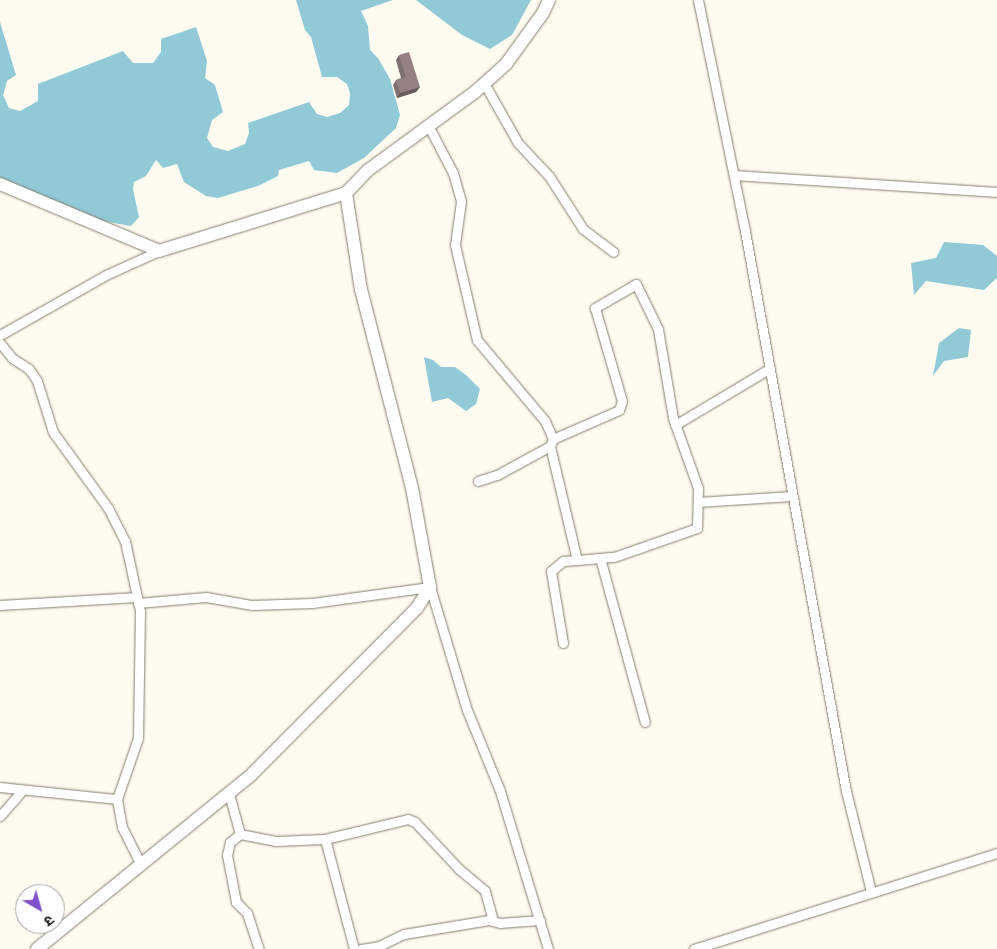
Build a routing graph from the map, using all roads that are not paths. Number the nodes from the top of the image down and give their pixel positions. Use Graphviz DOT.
graph roads {
  1 [pos="549,0"];
  2 [pos="698,0"];
  3 [pos="484,83"];
  4 [pos="428,125"];
  5 [pos="734,175"];
  6 [pos="0,184"];
  7 [pos="997,192"];
  8 [pos="346,193"];
  9 [pos="159,251"];
  10 [pos="613,252"];
  11 [pos="0,335"];
  12 [pos="0,343"];
  13 [pos="769,369"];
  14 [pos="675,425"];
  15 [pos="552,443"];
  16 [pos="478,481"];
  17 [pos="792,496"];
  18 [pos="698,502"];
  19 [pos="600,558"];
  20 [pos="577,560"];
  21 [pos="430,587"];
  22 [pos="138,600"];
  23 [pos="0,605"];
  24 [pos="563,643"];
  25 [pos="645,722"];
  26 [pos="0,787"];
  27 [pos="22,791"];
  28 [pos="229,794"];
  29 [pos="117,799"];
  30 [pos="0,816"];
  31 [pos="240,834"];
  32 [pos="325,839"];
  33 [pos="997,853"];
  34 [pos="140,863"];
  35 [pos="871,891"];
  36 [pos="540,920"];
  37 [pos="493,921"];
  38 [pos="37,949"];
  39 [pos="259,949"];
  40 [pos="354,949"];
  41 [pos="361,949"];
  42 [pos="548,949"];
  43 [pos="694,949"];
  1 -- 3 [label="main road"];
  2 -- 5 [label="street"];
  3 -- 4 [label="main road"];
  3 -- 10 [label="street"];
  4 -- 8 [label="main road"];
  4 -- 15 [label="street"];
  5 -- 7 [label="street"];
  5 -- 13 [label="street"];
  6 -- 9 [label="main road"];
  8 -- 9 [label="main road"];
  8 -- 21 [label="main road"];
  9 -- 11 [label="street"];
  12 -- 22 [label="street"];
  13 -- 14 [label="street"];
  13 -- 17 [label="street"];
  14 -- 15 [label="street"];
  14 -- 18 [label="street"];
  15 -- 16 [label="street"];
  15 -- 20 [label="street"];
  17 -- 18 [label="street"];
  17 -- 35 [label="street"];
  18 -- 19 [label="street"];
  19 -- 20 [label="street"];
  19 -- 25 [label="street"];
  20 -- 24 [label="street"];
  21 -- 22 [label="street"];
  21 -- 28 [label="main road"];
  21 -- 36 [label="street"];
  22 -- 23 [label="street"];
  22 -- 29 [label="street"];
  26 -- 27 [label="street"];
  27 -- 29 [label="street"];
  27 -- 30 [label="street"];
  28 -- 31 [label="street"];
  28 -- 34 [label="main road"];
  29 -- 34 [label="street"];
  31 -- 32 [label="street"];
  31 -- 39 [label="street"];
  32 -- 37 [label="street"];
  32 -- 40 [label="street"];
  33 -- 35 [label="street"];
  34 -- 38 [label="main road"];
  35 -- 43 [label="street"];
  36 -- 37 [label="street"];
  36 -- 42 [label="street"];
  37 -- 41 [label="street"];
}
